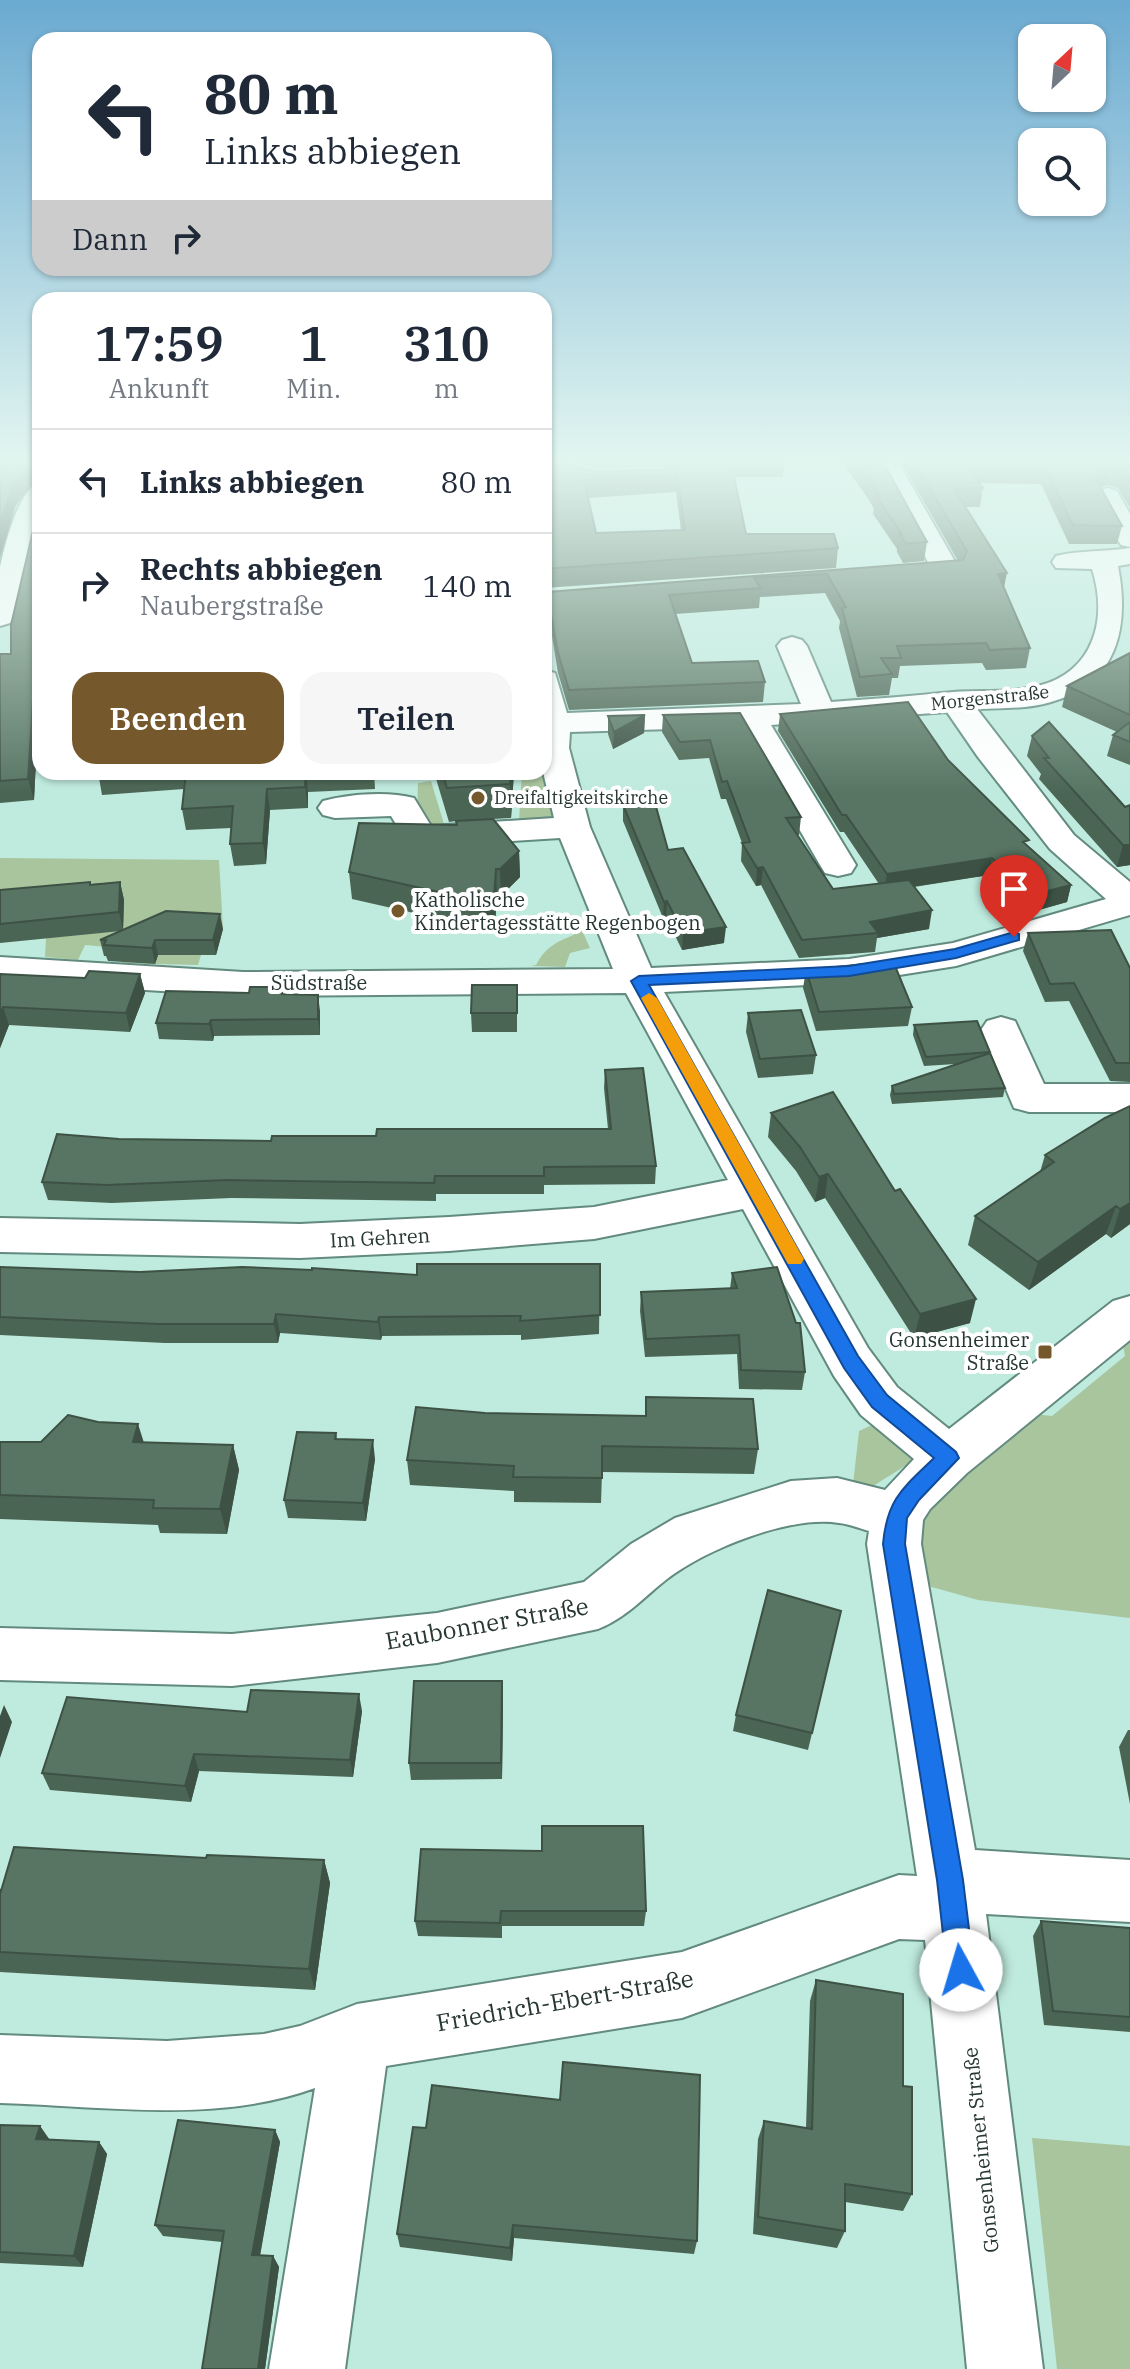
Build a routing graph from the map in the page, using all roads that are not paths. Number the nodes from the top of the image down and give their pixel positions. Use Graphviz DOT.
graph roads {
  1 [pos="933,573"];
  2 [pos="1118,573"];
  3 [pos="871,575"];
  4 [pos="4,582"];
  5 [pos="0,617"];
  6 [pos="792,646"];
  7 [pos="957,703"];
  8 [pos="820,712"];
  9 [pos="552,714"];
  10 [pos="750,717"];
  11 [pos="554,723"];
  12 [pos="335,808"];
  13 [pos="573,827"];
  14 [pos="838,865"];
  15 [pos="1130,903"];
  16 [pos="0,969"];
  17 [pos="639,981"];
  18 [pos="1001,1030"];
  19 [pos="1130,1098"];
  20 [pos="757,1190"];
  21 [pos="0,1235"];
  22 [pos="1130,1314"];
  23 [pos="949,1458"];
  24 [pos="897,1516"];
  25 [pos="0,1654"];
  26 [pos="1130,1891"];
  27 [pos="952,1895"];
  28 [pos="357,2037"];
  29 [pos="0,2069"];
  30 [pos="307,2369"];
  31 [pos="1005,2369"];
  1 -- 3 [label="street"];
  2 -- 7 [label="street, Morgenstraße"];
  4 -- 5 [label="street"];
  6 -- 8 [label="street"];
  7 -- 8 [label="street, Morgenstraße"];
  7 -- 15 [label="street"];
  8 -- 10 [label="street, Morgenstraße"];
  9 -- 11 [label="street"];
  10 -- 11 [label="street, Morgenstraße"];
  10 -- 14 [label="street"];
  11 -- 13 [label="street"];
  12 -- 13 [label="street"];
  13 -- 17 [label="street"];
  15 -- 17 [label="street, Südstraße"];
  16 -- 17 [label="street, Südstraße"];
  17 -- 20 [label="street"];
  18 -- 19 [label="street"];
  20 -- 21 [label="street, Im Gehren"];
  20 -- 23 [label="street"];
  22 -- 23 [label="street"];
  23 -- 24 [label="street"];
  24 -- 25 [label="street, Eaubonner Straße"];
  24 -- 27 [label="street, Gonsenheimer Straße"];
  26 -- 27 [label="street, Friedrich-Ebert-Straße"];
  27 -- 28 [label="street, Friedrich-Ebert-Straße"];
  27 -- 31 [label="street, Gonsenheimer Straße"];
  28 -- 29 [label="street, Friedrich-Ebert-Straße"];
  28 -- 30 [label="street"];
}
